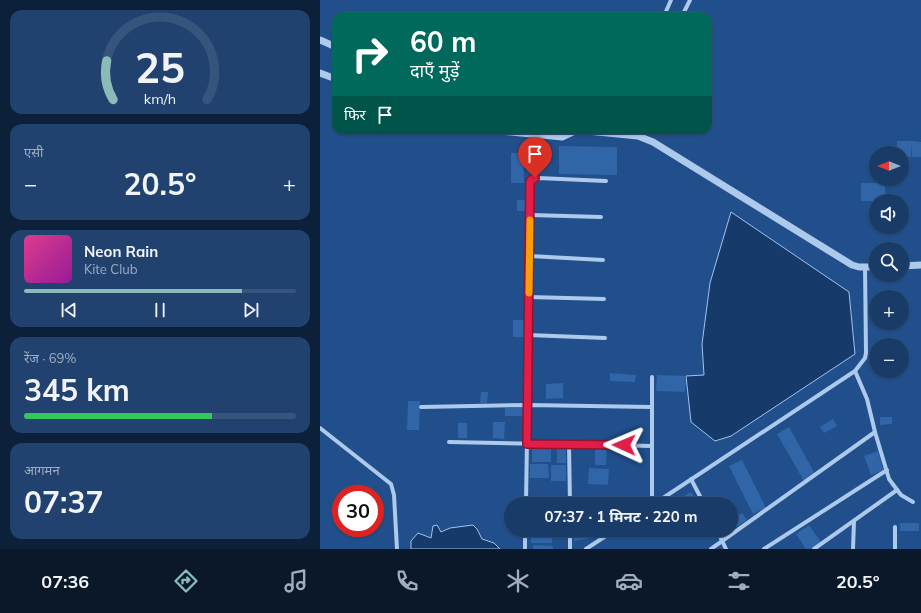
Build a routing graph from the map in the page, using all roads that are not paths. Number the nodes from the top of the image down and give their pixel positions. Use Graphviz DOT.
graph roads {
  1 [pos="672,0"];
  2 [pos="690,0"];
  3 [pos="666,12"];
  4 [pos="684,12"];
  5 [pos="320,40"];
  6 [pos="332,45"];
  7 [pos="320,73"];
  8 [pos="332,78"];
  9 [pos="535,134"];
  10 [pos="568,134"];
  11 [pos="640,134"];
  12 [pos="533,179"];
  13 [pos="606,181"];
  14 [pos="530,215"];
  15 [pos="602,217"];
  16 [pos="530,256"];
  17 [pos="603,260"];
  18 [pos="921,265"];
  19 [pos="909,266"];
  20 [pos="865,267"];
  21 [pos="869,267"];
  22 [pos="529,297"];
  23 [pos="604,299"];
  24 [pos="528,335"];
  25 [pos="605,338"];
  26 [pos="855,371"];
  27 [pos="652,377"];
  28 [pos="528,405"];
  29 [pos="421,407"];
  30 [pos="651,407"];
  31 [pos="320,428"];
  32 [pos="875,432"];
  33 [pos="449,442"];
  34 [pos="527,444"];
  35 [pos="569,444"];
  36 [pos="652,446"];
  37 [pos="887,470"];
  38 [pos="691,479"];
  39 [pos="897,490"];
  40 [pos="526,497"];
  41 [pos="570,497"];
  42 [pos="653,497"];
  43 [pos="664,497"];
  44 [pos="700,497"];
  45 [pos="913,502"];
  46 [pos="854,521"];
  47 [pos="895,527"];
  48 [pos="525,537"];
  49 [pos="570,537"];
  50 [pos="604,537"];
  51 [pos="720,537"];
  52 [pos="722,541"];
  53 [pos="397,549"];
  54 [pos="525,549"];
  55 [pos="570,549"];
  56 [pos="586,549"];
  57 [pos="711,549"];
  58 [pos="726,549"];
  59 [pos="764,549"];
  60 [pos="814,549"];
  61 [pos="853,549"];
  62 [pos="895,549"];
  1 -- 3 [label="street"];
  2 -- 4 [label="street"];
  5 -- 6 [label="street"];
  7 -- 8 [label="street"];
  9 -- 10 [label="street"];
  9 -- 12 [label="street"];
  11 -- 20 [label="street"];
  12 -- 13 [label="street"];
  12 -- 14 [label="street"];
  14 -- 15 [label="street"];
  14 -- 16 [label="street"];
  16 -- 17 [label="street"];
  16 -- 22 [label="street"];
  18 -- 19 [label="street"];
  20 -- 21 [label="street"];
  20 -- 26 [label="street"];
  22 -- 23 [label="street"];
  22 -- 24 [label="street"];
  24 -- 25 [label="street"];
  24 -- 28 [label="street"];
  26 -- 32 [label="street"];
  26 -- 38 [label="street"];
  27 -- 30 [label="street"];
  28 -- 29 [label="street"];
  28 -- 30 [label="street"];
  28 -- 34 [label="street"];
  30 -- 36 [label="street"];
  31 -- 53 [label="street"];
  32 -- 37 [label="street"];
  32 -- 52 [label="street"];
  33 -- 34 [label="street"];
  34 -- 35 [label="street"];
  34 -- 40 [label="street"];
  35 -- 36 [label="street"];
  35 -- 41 [label="street"];
  36 -- 42 [label="street"];
  37 -- 39 [label="street"];
  37 -- 59 [label="street"];
  38 -- 43 [label="street"];
  38 -- 44 [label="street"];
  39 -- 45 [label="street"];
  39 -- 46 [label="street"];
  46 -- 60 [label="street"];
  46 -- 61 [label="street"];
  47 -- 62 [label="street"];
  48 -- 54 [label="street"];
  49 -- 55 [label="street"];
  50 -- 56 [label="street"];
  51 -- 52 [label="street"];
  52 -- 57 [label="street"];
  52 -- 58 [label="street"];
}
